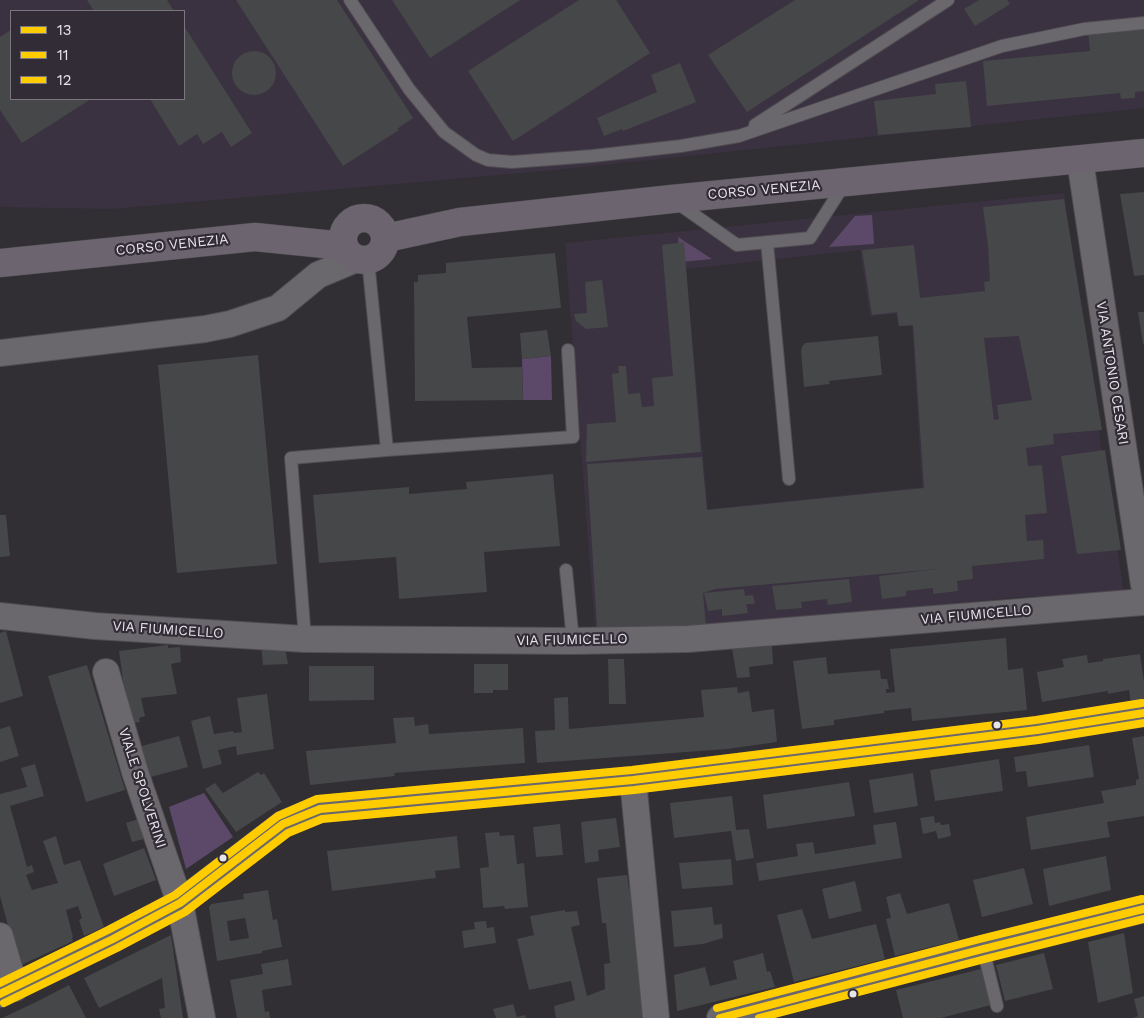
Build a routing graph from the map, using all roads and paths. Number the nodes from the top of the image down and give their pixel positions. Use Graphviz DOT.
graph roads {
  1 [pos="350,0"];
  2 [pos="948,0"];
  3 [pos="1144,23"];
  4 [pos="740,133"];
  5 [pos="1144,153"];
  6 [pos="1080,160"];
  7 [pos="845,182"];
  8 [pos="672,199"];
  9 [pos="386,238"];
  10 [pos="767,242"];
  11 [pos="356,255"];
  12 [pos="0,263"];
  13 [pos="568,350"];
  14 [pos="0,352"];
  15 [pos="387,450"];
  16 [pos="789,479"];
  17 [pos="566,570"];
  18 [pos="1144,585"];
  19 [pos="1144,602"];
  20 [pos="0,616"];
  21 [pos="306,639"];
  22 [pos="573,640"];
  23 [pos="106,672"];
  24 [pos="1144,713"];
  25 [pos="633,780"];
  26 [pos="180,903"];
  27 [pos="1144,909"];
  28 [pos="0,936"];
  29 [pos="983,949"];
  30 [pos="7,991"];
  31 [pos="997,1006"];
  32 [pos="202,1018"];
  33 [pos="656,1018"];
  34 [pos="720,1018"];
  1 -- 4 [label="lane"];
  2 -- 4 [label="lane"];
  3 -- 4 [label="lane"];
  5 -- 6 [label="main road, CORSO VENEZIA"];
  6 -- 7 [label="main road, CORSO VENEZIA"];
  6 -- 18 [label="street, VIA ANTONIO CESARI"];
  7 -- 8 [label="main road, CORSO VENEZIA"];
  7 -- 10 [label="lane"];
  8 -- 9 [label="main road, CORSO VENEZIA"];
  8 -- 10 [label="lane"];
  9 -- 11 [label="main road"];
  9 -- 11 [label="main road"];
  10 -- 16 [label="lane"];
  11 -- 12 [label="main road, CORSO VENEZIA"];
  11 -- 14 [label="street"];
  11 -- 15 [label="lane"];
  13 -- 15 [label="lane"];
  15 -- 21 [label="lane"];
  17 -- 22 [label="lane"];
  19 -- 22 [label="street, VIA FIUMICELLO"];
  20 -- 21 [label="street, VIA FIUMICELLO"];
  21 -- 22 [label="street, VIA FIUMICELLO"];
  23 -- 26 [label="street, VIALE SPOLVERINI"];
  24 -- 25 [label="street"];
  25 -- 26 [label="street"];
  25 -- 33 [label="street"];
  26 -- 30 [label="street"];
  26 -- 32 [label="street, VIALE SPOLVERINI"];
  27 -- 29 [label="street"];
  28 -- 30 [label="street"];
  29 -- 31 [label="lane"];
  29 -- 34 [label="street"];
}
